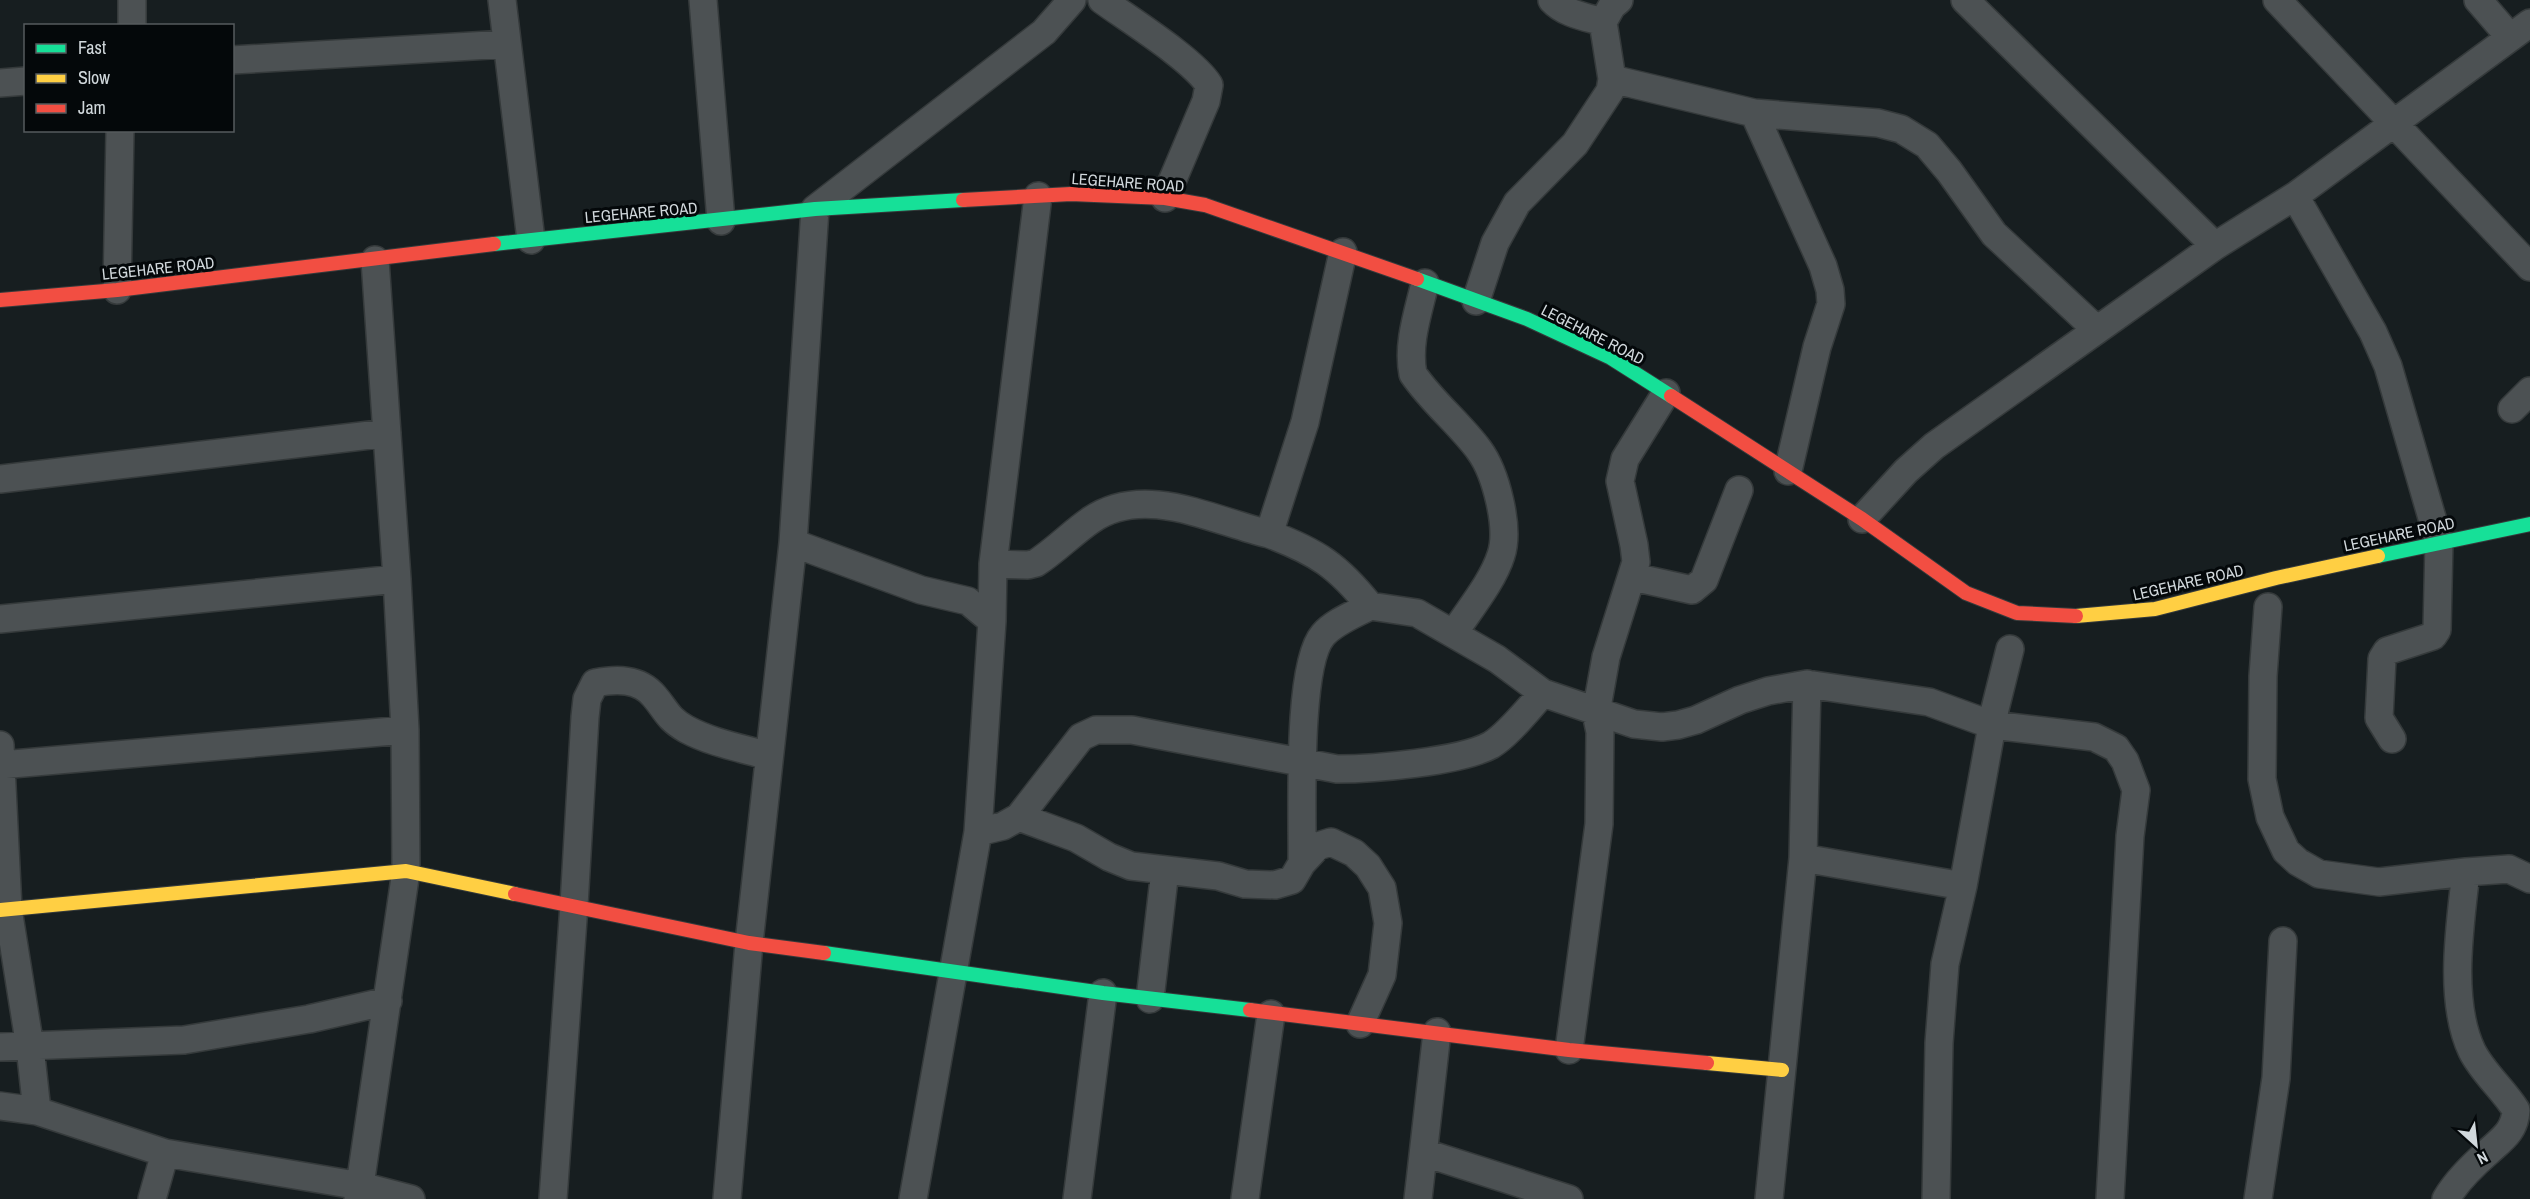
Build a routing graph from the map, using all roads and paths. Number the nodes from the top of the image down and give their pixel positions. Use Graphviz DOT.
graph roads {
  1 [pos="132,0"];
  2 [pos="502,0"];
  3 [pos="703,0"];
  4 [pos="1072,0"];
  5 [pos="1102,0"];
  6 [pos="1552,0"];
  7 [pos="1619,0"];
  8 [pos="1965,0"];
  9 [pos="2277,0"];
  10 [pos="2478,0"];
  11 [pos="1603,22"];
  12 [pos="132,24"];
  13 [pos="2519,30"];
  14 [pos="507,44"];
  15 [pos="234,60"];
  16 [pos="1612,79"];
  17 [pos="24,81"];
  18 [pos="0,83"];
  19 [pos="1754,113"];
  20 [pos="2392,122"];
  21 [pos="120,132"];
  22 [pos="1038,196"];
  23 [pos="2295,196"];
  24 [pos="1165,198"];
  25 [pos="815,209"];
  26 [pos="721,221"];
  27 [pos="531,240"];
  28 [pos="2215,246"];
  29 [pos="1343,252"];
  30 [pos="375,260"];
  31 [pos="2530,267"];
  32 [pos="1425,283"];
  33 [pos="117,290"];
  34 [pos="0,300"];
  35 [pos="1476,301"];
  36 [pos="2097,330"];
  37 [pos="1666,393"];
  38 [pos="387,433"];
  39 [pos="1788,471"];
  40 [pos="0,479"];
  41 [pos="1738,490"];
  42 [pos="1862,519"];
  43 [pos="2530,524"];
  44 [pos="1269,534"];
  45 [pos="2439,542"];
  46 [pos="792,543"];
  47 [pos="993,564"];
  48 [pos="1633,577"];
  49 [pos="397,579"];
  50 [pos="2264,594"];
  51 [pos="1370,606"];
  52 [pos="0,620"];
  53 [pos="992,621"];
  54 [pos="1454,633"];
  55 [pos="2010,649"];
  56 [pos="1807,684"];
  57 [pos="1543,693"];
  58 [pos="1596,713"];
  59 [pos="1994,717"];
  60 [pos="405,730"];
  61 [pos="2392,739"];
  62 [pos="769,756"];
  63 [pos="1,758"];
  64 [pos="1303,762"];
  65 [pos="1019,817"];
  66 [pos="978,832"];
  67 [pos="1803,858"];
  68 [pos="1302,863"];
  69 [pos="1165,870"];
  70 [pos="406,871"];
  71 [pos="2466,872"];
  72 [pos="2530,879"];
  73 [pos="1963,886"];
  74 [pos="574,905"];
  75 [pos="4,909"];
  76 [pos="2283,940"];
  77 [pos="749,943"];
  78 [pos="953,969"];
  79 [pos="1103,993"];
  80 [pos="1150,999"];
  81 [pos="388,1001"];
  82 [pos="1271,1014"];
  83 [pos="1360,1024"];
  84 [pos="1437,1032"];
  85 [pos="0,1047"];
  86 [pos="30,1047"];
  87 [pos="1569,1050"];
  88 [pos="1782,1070"];
  89 [pos="0,1106"];
  90 [pos="37,1111"];
  91 [pos="165,1153"];
  92 [pos="1425,1153"];
  93 [pos="359,1192"];
  94 [pos="152,1199"];
  95 [pos="411,1199"];
  96 [pos="553,1199"];
  97 [pos="727,1199"];
  98 [pos="913,1199"];
  99 [pos="1077,1199"];
  100 [pos="1245,1199"];
  101 [pos="1418,1199"];
  102 [pos="1569,1199"];
  103 [pos="1769,1199"];
  104 [pos="1936,1199"];
  105 [pos="2110,1199"];
  106 [pos="2258,1199"];
  107 [pos="2446,1199"];
  1 -- 12 [label="street"];
  2 -- 14 [label="street"];
  3 -- 26 [label="street"];
  4 -- 25 [label="street"];
  5 -- 24 [label="street"];
  6 -- 11 [label="street"];
  7 -- 11 [label="street"];
  8 -- 28 [label="street"];
  9 -- 20 [label="street"];
  10 -- 13 [label="street"];
  11 -- 16 [label="street"];
  13 -- 20 [label="street"];
  14 -- 15 [label="street"];
  14 -- 27 [label="street"];
  16 -- 19 [label="street"];
  16 -- 35 [label="street"];
  17 -- 18 [label="street"];
  19 -- 36 [label="street"];
  19 -- 39 [label="street"];
  20 -- 23 [label="street"];
  20 -- 31 [label="street"];
  21 -- 33 [label="street"];
  22 -- 24 [label="main road, LEGEHARE ROAD"];
  22 -- 25 [label="main road, LEGEHARE ROAD"];
  22 -- 47 [label="street"];
  23 -- 28 [label="street"];
  23 -- 45 [label="street"];
  24 -- 29 [label="main road, LEGEHARE ROAD"];
  25 -- 26 [label="main road, LEGEHARE ROAD"];
  25 -- 46 [label="street"];
  26 -- 27 [label="main road, LEGEHARE ROAD"];
  27 -- 30 [label="main road, LEGEHARE ROAD"];
  28 -- 36 [label="street"];
  29 -- 32 [label="main road, LEGEHARE ROAD"];
  29 -- 44 [label="street"];
  30 -- 33 [label="main road, LEGEHARE ROAD"];
  30 -- 38 [label="street"];
  32 -- 35 [label="main road, LEGEHARE ROAD"];
  32 -- 54 [label="street"];
  33 -- 34 [label="main road, LEGEHARE ROAD"];
  35 -- 37 [label="main road, LEGEHARE ROAD"];
  36 -- 42 [label="street"];
  37 -- 39 [label="main road, LEGEHARE ROAD"];
  37 -- 48 [label="street"];
  38 -- 40 [label="street"];
  38 -- 49 [label="street"];
  39 -- 42 [label="main road, LEGEHARE ROAD"];
  41 -- 48 [label="street"];
  42 -- 50 [label="main road, LEGEHARE ROAD"];
  43 -- 45 [label="main road, LEGEHARE ROAD"];
  44 -- 47 [label="street"];
  44 -- 51 [label="street"];
  45 -- 50 [label="main road, LEGEHARE ROAD"];
  45 -- 61 [label="street"];
  46 -- 53 [label="street"];
  46 -- 62 [label="street"];
  47 -- 53 [label="street"];
  48 -- 58 [label="street"];
  49 -- 52 [label="street"];
  49 -- 60 [label="street"];
  50 -- 71 [label="street"];
  51 -- 54 [label="street"];
  51 -- 64 [label="street"];
  53 -- 66 [label="street"];
  54 -- 57 [label="street"];
  55 -- 59 [label="street"];
  56 -- 58 [label="street"];
  56 -- 59 [label="street"];
  56 -- 67 [label="street"];
  57 -- 58 [label="street"];
  57 -- 64 [label="street"];
  58 -- 87 [label="street"];
  59 -- 73 [label="street"];
  59 -- 105 [label="street"];
  60 -- 63 [label="street"];
  60 -- 70 [label="street"];
  62 -- 74 [label="street"];
  62 -- 77 [label="street"];
  63 -- 75 [label="street"];
  64 -- 65 [label="street"];
  64 -- 68 [label="street"];
  65 -- 66 [label="street"];
  65 -- 69 [label="street"];
  66 -- 78 [label="street"];
  67 -- 73 [label="street"];
  67 -- 88 [label="street"];
  68 -- 69 [label="street"];
  68 -- 83 [label="street"];
  69 -- 80 [label="street"];
  70 -- 74 [label="main road"];
  70 -- 75 [label="main road"];
  70 -- 81 [label="street"];
  71 -- 72 [label="street"];
  71 -- 107 [label="street"];
  73 -- 104 [label="street"];
  74 -- 77 [label="main road"];
  74 -- 96 [label="street"];
  75 -- 86 [label="street"];
  76 -- 106 [label="street"];
  77 -- 78 [label="main road"];
  77 -- 97 [label="street"];
  78 -- 79 [label="main road"];
  78 -- 98 [label="street"];
  79 -- 80 [label="main road"];
  79 -- 99 [label="street"];
  80 -- 82 [label="main road"];
  81 -- 86 [label="street"];
  81 -- 93 [label="street"];
  82 -- 83 [label="main road"];
  82 -- 100 [label="street"];
  83 -- 84 [label="main road"];
  84 -- 87 [label="main road"];
  84 -- 92 [label="street"];
  85 -- 86 [label="street"];
  86 -- 90 [label="street"];
  87 -- 88 [label="main road"];
  88 -- 103 [label="street"];
  89 -- 90 [label="street"];
  90 -- 91 [label="street"];
  91 -- 93 [label="street"];
  91 -- 94 [label="street"];
  92 -- 101 [label="street"];
  92 -- 102 [label="street"];
  93 -- 95 [label="street"];
}
